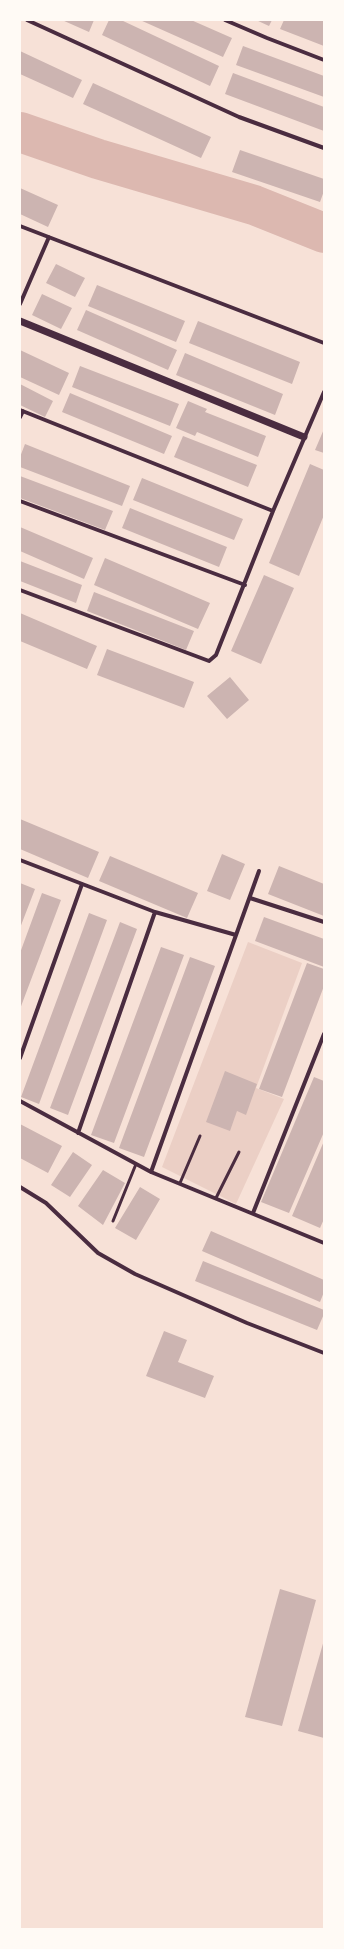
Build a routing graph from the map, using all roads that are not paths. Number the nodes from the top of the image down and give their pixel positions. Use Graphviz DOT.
graph roads {
  1 [pos="27,20"];
  2 [pos="225,20"];
  3 [pos="324,60"];
  4 [pos="324,148"];
  5 [pos="20,226"];
  6 [pos="49,237"];
  7 [pos="20,304"];
  8 [pos="20,321"];
  9 [pos="324,343"];
  10 [pos="324,392"];
  11 [pos="21,411"];
  12 [pos="20,417"];
  13 [pos="304,437"];
  14 [pos="20,501"];
  15 [pos="273,511"];
  16 [pos="245,585"];
  17 [pos="20,590"];
  18 [pos="20,860"];
  19 [pos="259,872"];
  20 [pos="82,884"];
  21 [pos="250,898"];
  22 [pos="155,912"];
  23 [pos="324,922"];
  24 [pos="236,935"];
  25 [pos="324,1034"];
  26 [pos="20,1058"];
  27 [pos="20,1101"];
  28 [pos="78,1133"];
  29 [pos="200,1136"];
  30 [pos="239,1152"];
  31 [pos="136,1164"];
  32 [pos="151,1172"];
  33 [pos="180,1183"];
  34 [pos="20,1187"];
  35 [pos="216,1198"];
  36 [pos="253,1213"];
  37 [pos="113,1221"];
  38 [pos="324,1243"];
  39 [pos="324,1353"];
  1 -- 4 [label="street"];
  2 -- 3 [label="street"];
  5 -- 6 [label="street"];
  6 -- 7 [label="street"];
  6 -- 9 [label="street"];
  8 -- 13 [label="street"];
  10 -- 13 [label="street"];
  11 -- 12 [label="street"];
  11 -- 15 [label="street"];
  13 -- 15 [label="street"];
  14 -- 16 [label="street"];
  15 -- 16 [label="street"];
  16 -- 17 [label="street"];
  18 -- 20 [label="street"];
  19 -- 21 [label="street"];
  20 -- 22 [label="street"];
  20 -- 26 [label="street"];
  21 -- 23 [label="street"];
  21 -- 24 [label="street"];
  22 -- 24 [label="street"];
  22 -- 28 [label="street"];
  24 -- 32 [label="street"];
  25 -- 36 [label="street"];
  27 -- 28 [label="street"];
  28 -- 31 [label="street"];
  29 -- 33 [label="lane"];
  30 -- 35 [label="lane"];
  31 -- 32 [label="street"];
  31 -- 37 [label="lane"];
  32 -- 33 [label="street"];
  33 -- 35 [label="street"];
  34 -- 39 [label="street"];
  35 -- 36 [label="street"];
  36 -- 38 [label="street"];
}
